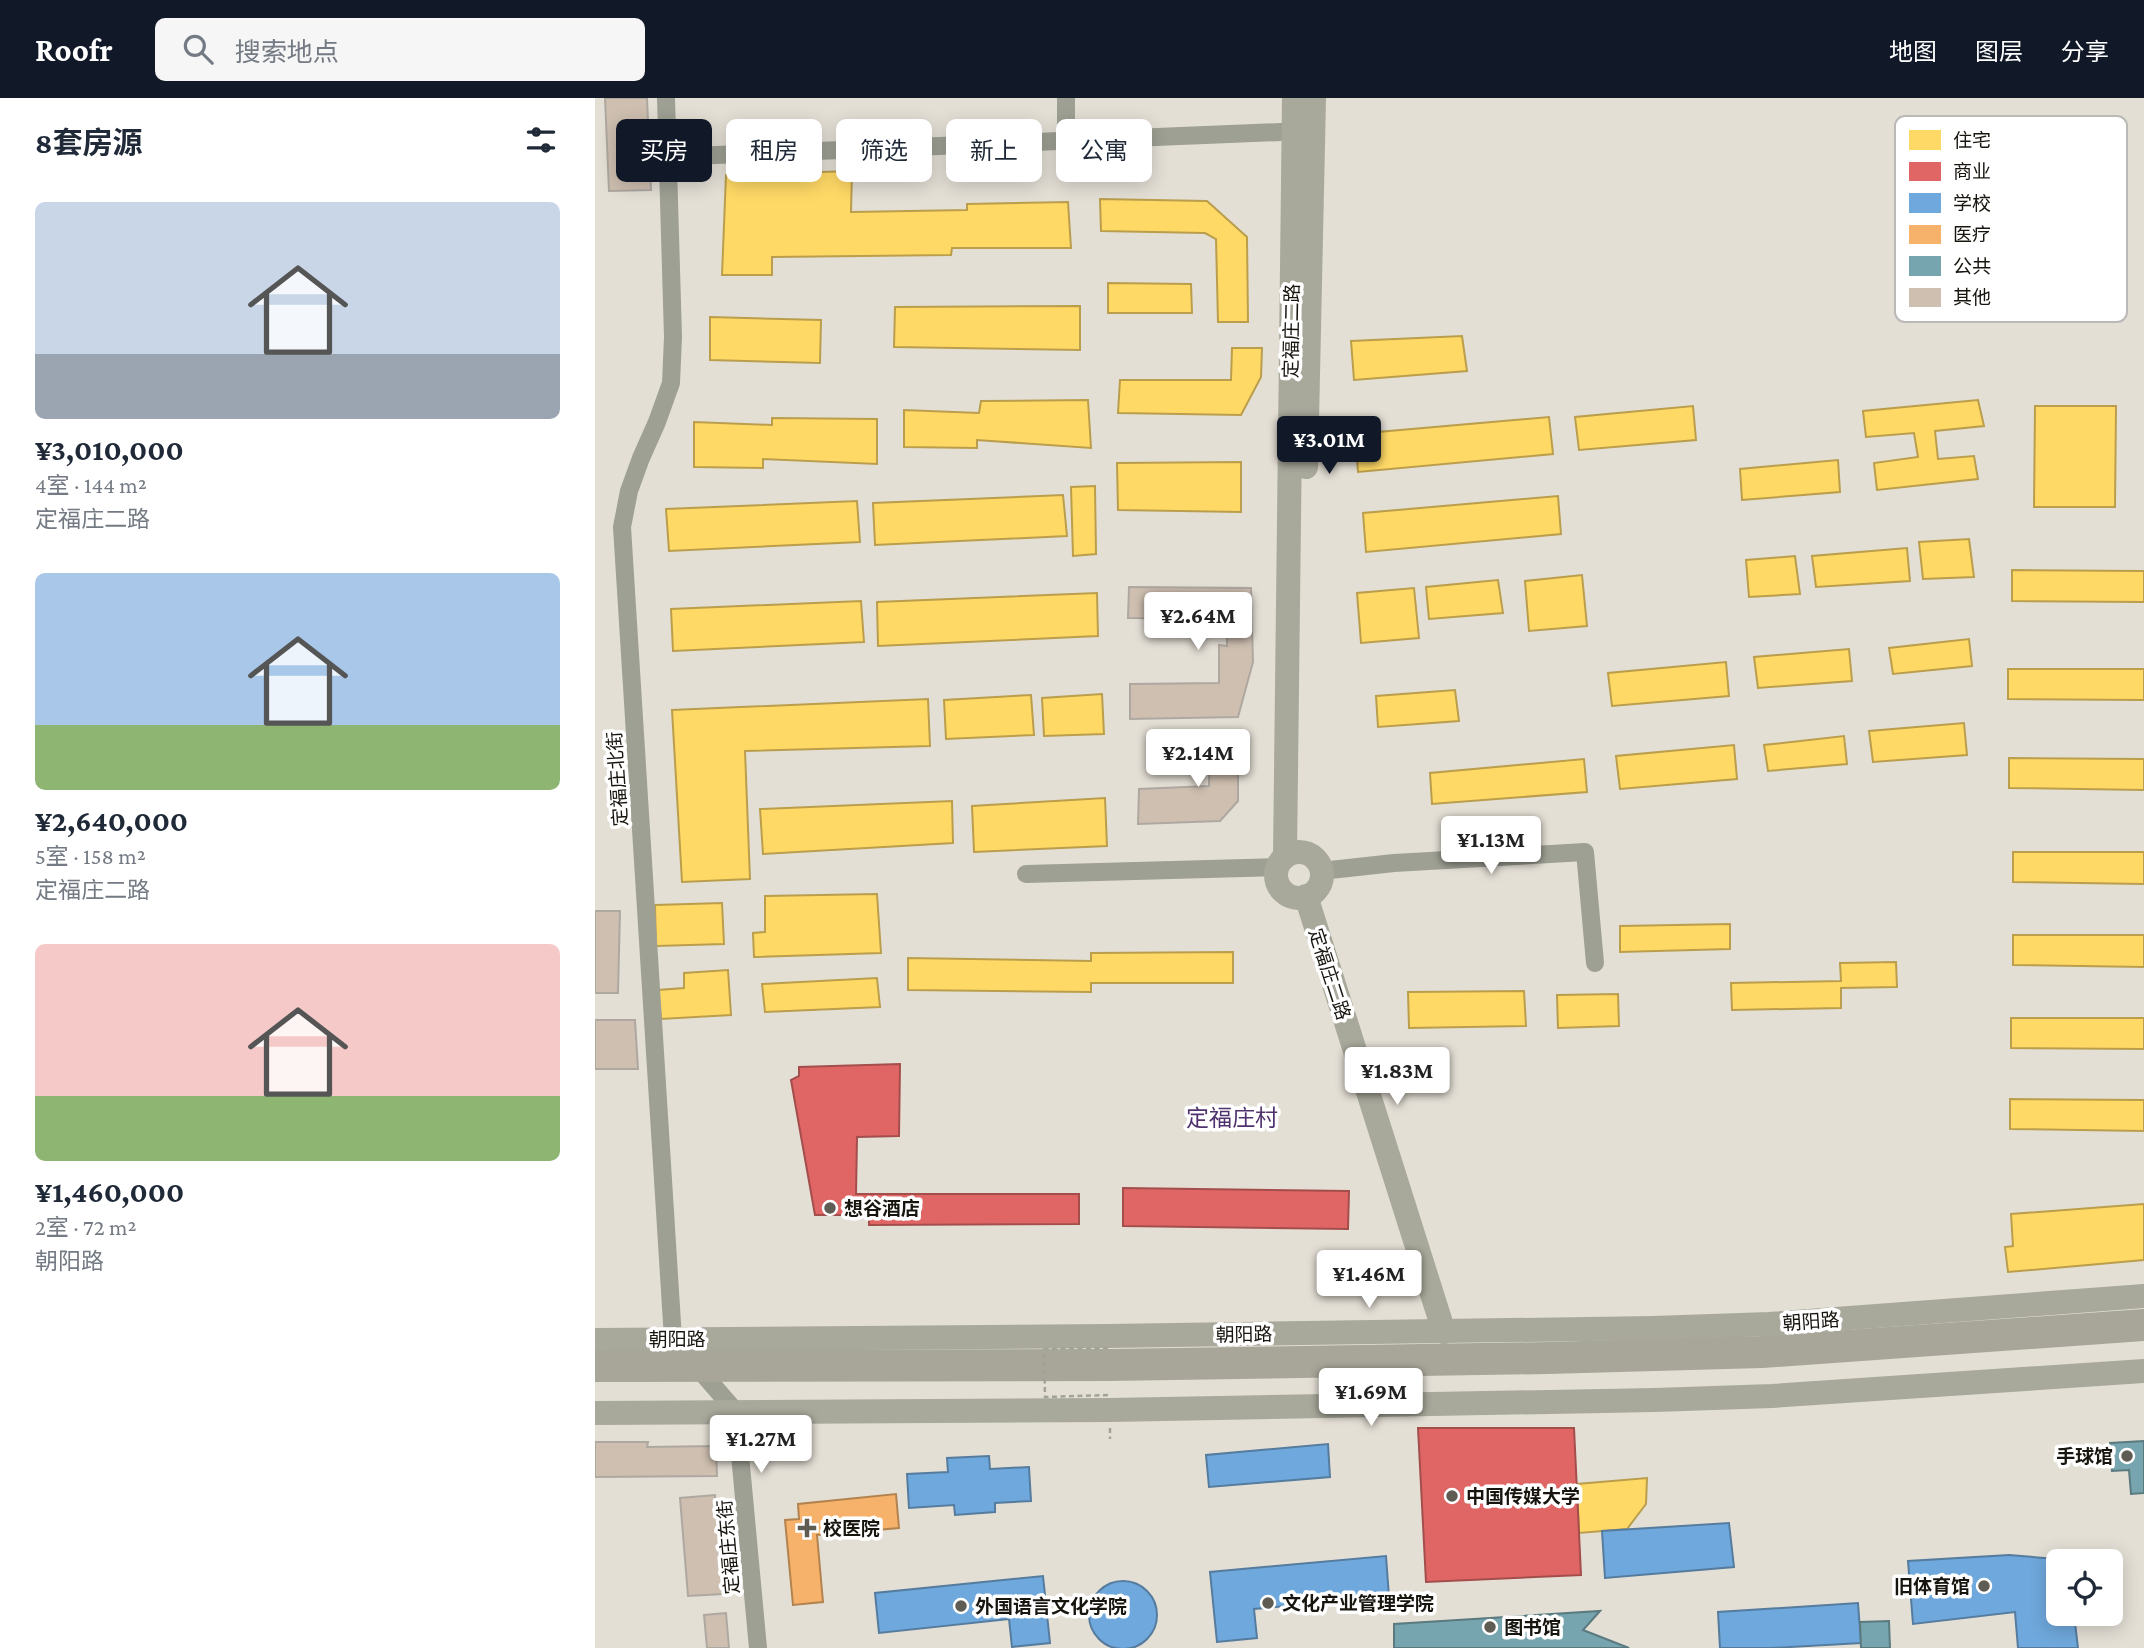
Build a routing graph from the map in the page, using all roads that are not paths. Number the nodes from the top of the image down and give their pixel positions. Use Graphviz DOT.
graph roads {
  1 [pos="666,98"];
  2 [pos="1066,98"];
  3 [pos="1294,98"];
  4 [pos="1314,98"];
  5 [pos="667,119"];
  6 [pos="1066,119"];
  7 [pos="1304,132"];
  8 [pos="1152,138"];
  9 [pos="1056,141"];
  10 [pos="712,155"];
  11 [pos="669,182"];
  12 [pos="1287,859"];
  13 [pos="1321,871"];
  14 [pos="1026,874"];
  15 [pos="1306,896"];
  16 [pos="1595,963"];
  17 [pos="2144,1296"];
  18 [pos="2144,1325"];
  19 [pos="1444,1332"];
  20 [pos="673,1339"];
  21 [pos="595,1340"];
  22 [pos="2144,1342"];
  23 [pos="595,1366"];
  24 [pos="2144,1371"];
  25 [pos="704,1375"];
  26 [pos="595,1385"];
  27 [pos="736,1412"];
  28 [pos="595,1413"];
  29 [pos="758,1648"];
  1 -- 5 [label="street, 定福庄北街"];
  2 -- 6 [label="street"];
  3 -- 7 [label="street, 定福庄二路"];
  4 -- 7 [label="street, 定福庄二路"];
  7 -- 8 [label="street"];
  7 -- 12 [label="street, 定福庄二路"];
  9 -- 10 [label="street"];
  11 -- 20 [label="street, 定福庄北街"];
  12 -- 13 [label="street"];
  12 -- 14 [label="street"];
  12 -- 15 [label="street, 定福庄二路"];
  13 -- 15 [label="street"];
  13 -- 16 [label="street"];
  15 -- 19 [label="street, 定福庄二路"];
  17 -- 19 [label="street, 朝阳路"];
  18 -- 25 [label="highway, 朝阳路"];
  19 -- 20 [label="street, 朝阳路"];
  20 -- 21 [label="street, 朝阳路"];
  20 -- 25 [label="street"];
  22 -- 25 [label="highway, 朝阳路"];
  23 -- 25 [label="highway, 朝阳路"];
  24 -- 27 [label="street"];
  25 -- 26 [label="highway, 朝阳路"];
  25 -- 27 [label="street"];
  27 -- 28 [label="street"];
  27 -- 29 [label="street, 定福庄东街"];
}
